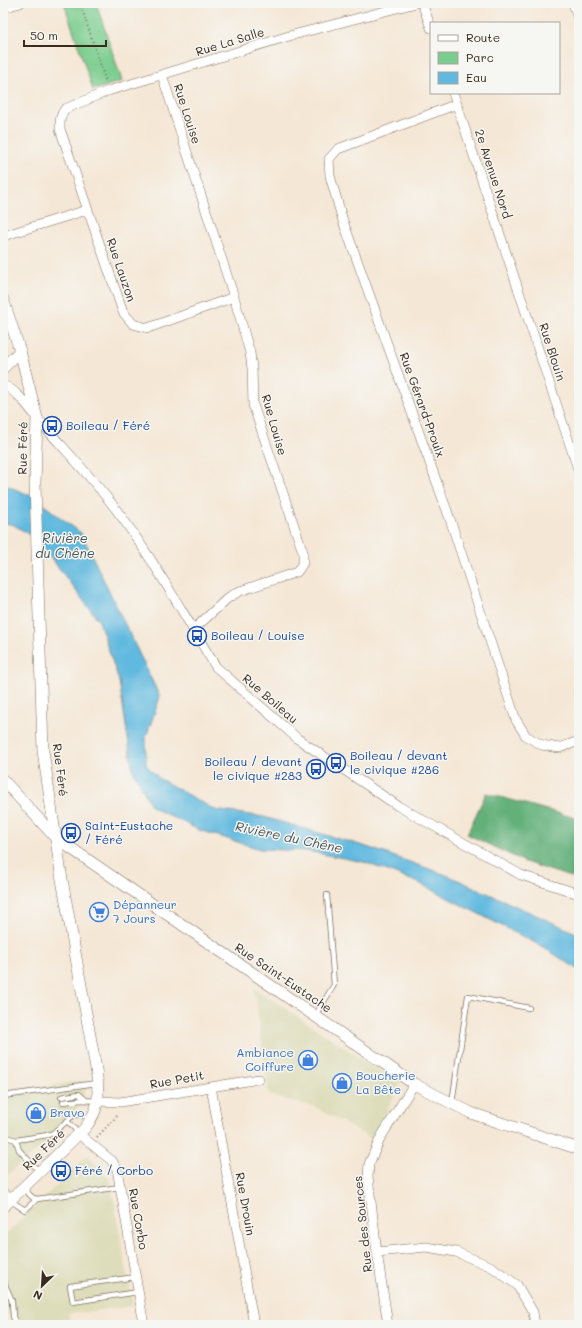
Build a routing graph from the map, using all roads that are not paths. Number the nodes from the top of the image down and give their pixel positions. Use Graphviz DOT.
graph roads {
  1 [pos="18,3"];
  2 [pos="416,3"];
  3 [pos="422,3"];
  4 [pos="573,3"];
  5 [pos="3,8"];
  6 [pos="579,21"];
  7 [pos="430,25"];
  8 [pos="162,75"];
  9 [pos="453,94"];
  10 [pos="457,104"];
  11 [pos="60,120"];
  12 [pos="87,210"];
  13 [pos="3,236"];
  14 [pos="509,262"];
  15 [pos="234,297"];
  16 [pos="3,299"];
  17 [pos="20,351"];
  18 [pos="3,368"];
  19 [pos="3,385"];
  20 [pos="37,418"];
  21 [pos="579,472"];
  22 [pos="193,630"];
  23 [pos="579,741"];
  24 [pos="3,780"];
  25 [pos="56,838"];
  26 [pos="579,894"];
  27 [pos="327,895"];
  28 [pos="529,1008"];
  29 [pos="315,1016"];
  30 [pos="259,1079"];
  31 [pos="97,1083"];
  32 [pos="414,1084"];
  33 [pos="212,1087"];
  34 [pos="3,1096"];
  35 [pos="61,1096"];
  36 [pos="86,1100"];
  37 [pos="98,1101"];
  38 [pos="63,1102"];
  39 [pos="452,1103"];
  40 [pos="91,1119"];
  41 [pos="66,1121"];
  42 [pos="79,1134"];
  43 [pos="3,1136"];
  44 [pos="16,1140"];
  45 [pos="579,1149"];
  46 [pos="40,1172"];
  47 [pos="120,1187"];
  48 [pos="23,1188"];
  49 [pos="37,1199"];
  50 [pos="5,1200"];
  51 [pos="377,1252"];
  52 [pos="136,1276"];
  53 [pos="3,1280"];
  54 [pos="138,1292"];
  55 [pos="17,1325"];
  56 [pos="144,1325"];
  57 [pos="254,1325"];
  58 [pos="388,1325"];
  59 [pos="536,1325"];
  1 -- 5 [label="street"];
  2 -- 8 [label="street, Rue La Salle"];
  3 -- 7 [label="street"];
  4 -- 6 [label="street"];
  8 -- 11 [label="street, Rue La Salle"];
  8 -- 15 [label="street, Rue Louise"];
  9 -- 10 [label="street, 2e Avenue Nord"];
  10 -- 14 [label="street, 2e Avenue Nord"];
  10 -- 23 [label="street, Rue Gérard-Proulx"];
  11 -- 12 [label="street, Rue Lauzon"];
  12 -- 13 [label="street"];
  12 -- 15 [label="street, Rue Lauzon"];
  14 -- 21 [label="street, Rue Blouin"];
  15 -- 22 [label="street, Rue Louise"];
  16 -- 17 [label="street, Rue Féré"];
  17 -- 18 [label="street"];
  17 -- 20 [label="street, Rue Féré"];
  19 -- 20 [label="street, Rue Boileau"];
  20 -- 22 [label="street, Rue Boileau"];
  20 -- 25 [label="street, Rue Féré"];
  22 -- 26 [label="street, Rue Boileau"];
  24 -- 25 [label="street, Rue Saint-Eustache"];
  25 -- 29 [label="street, Rue Saint-Eustache"];
  25 -- 31 [label="street, Rue Féré"];
  27 -- 29 [label="lane"];
  28 -- 39 [label="lane"];
  29 -- 32 [label="street, Rue Saint-Eustache"];
  30 -- 33 [label="street, Rue Petit"];
  31 -- 34 [label="lane"];
  31 -- 37 [label="street, Rue Féré"];
  32 -- 39 [label="street, Rue Saint-Eustache"];
  32 -- 51 [label="street, Rue des Sources"];
  33 -- 37 [label="street, Rue Petit"];
  33 -- 57 [label="street, Rue Drouin"];
  35 -- 36 [label="lane"];
  36 -- 37 [label="lane"];
  36 -- 38 [label="lane"];
  37 -- 40 [label="street, Rue Féré"];
  39 -- 45 [label="street, Rue Saint-Eustache"];
  40 -- 41 [label="lane"];
  40 -- 42 [label="street, Rue Féré"];
  41 -- 42 [label="lane"];
  41 -- 44 [label="lane"];
  42 -- 46 [label="street, Rue Féré"];
  42 -- 47 [label="street, Rue Corbo"];
  43 -- 44 [label="lane"];
  44 -- 46 [label="lane"];
  46 -- 48 [label="street, Rue Féré"];
  47 -- 49 [label="lane"];
  47 -- 52 [label="street, Rue Corbo"];
  48 -- 49 [label="lane"];
  48 -- 50 [label="street, Rue Féré"];
  49 -- 50 [label="lane"];
  51 -- 58 [label="street, Rue des Sources"];
  51 -- 59 [label="street"];
  52 -- 54 [label="street, Rue Corbo"];
  52 -- 54 [label="lane"];
  53 -- 55 [label="lane"];
  54 -- 56 [label="street, Rue Corbo"];
}
